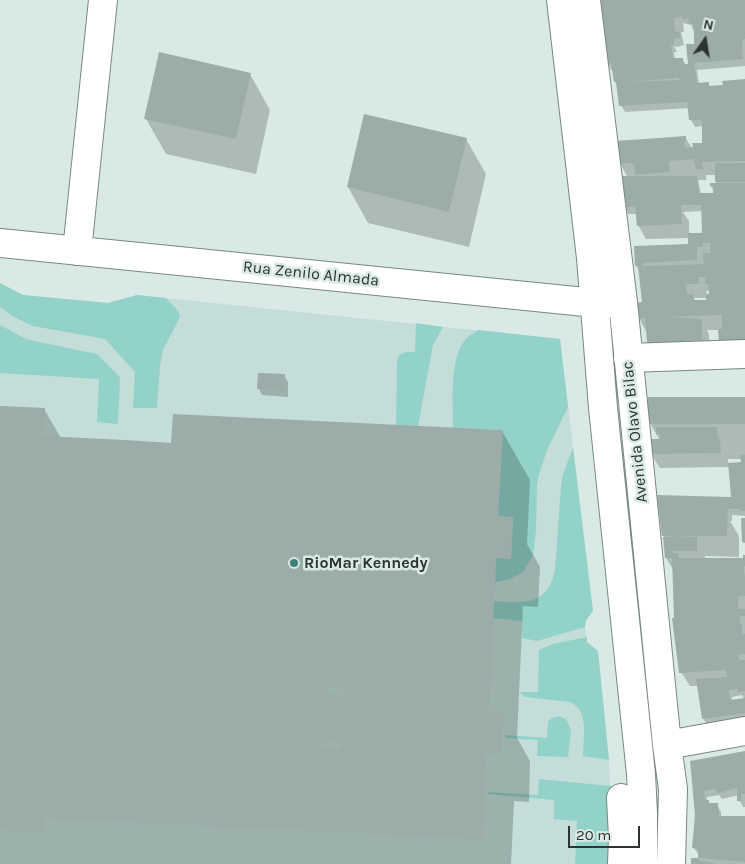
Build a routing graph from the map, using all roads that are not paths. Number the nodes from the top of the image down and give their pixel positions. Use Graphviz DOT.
graph roads {
  1 [pos="103,0"];
  2 [pos="561,0"];
  3 [pos="586,0"];
  4 [pos="0,243"];
  5 [pos="77,251"];
  6 [pos="623,302"];
  7 [pos="594,303"];
  8 [pos="745,354"];
  9 [pos="628,358"];
  10 [pos="603,408"];
  11 [pos="640,476"];
  12 [pos="745,731"];
  13 [pos="667,744"];
  14 [pos="621,798"];
  15 [pos="622,864"];
  16 [pos="643,864"];
  17 [pos="671,864"];
  1 -- 5 [label="street"];
  2 -- 7 [label="street, Avenida Olavo Bilac"];
  3 -- 6 [label="street, Avenida Olavo Bilac"];
  4 -- 5 [label="street, Rua Zenilo Almada"];
  5 -- 7 [label="street, Rua Zenilo Almada"];
  6 -- 7 [label="street, Rua Zenilo Almada"];
  6 -- 9 [label="street, Avenida Olavo Bilac"];
  7 -- 10 [label="street, Avenida Olavo Bilac"];
  8 -- 9 [label="street"];
  9 -- 11 [label="street, Avenida Olavo Bilac"];
  10 -- 11 [label="street"];
  10 -- 16 [label="street, Avenida Olavo Bilac"];
  11 -- 13 [label="street, Avenida Olavo Bilac"];
  12 -- 13 [label="street"];
  13 -- 17 [label="street, Avenida Olavo Bilac"];
  14 -- 15 [label="street"];
}
